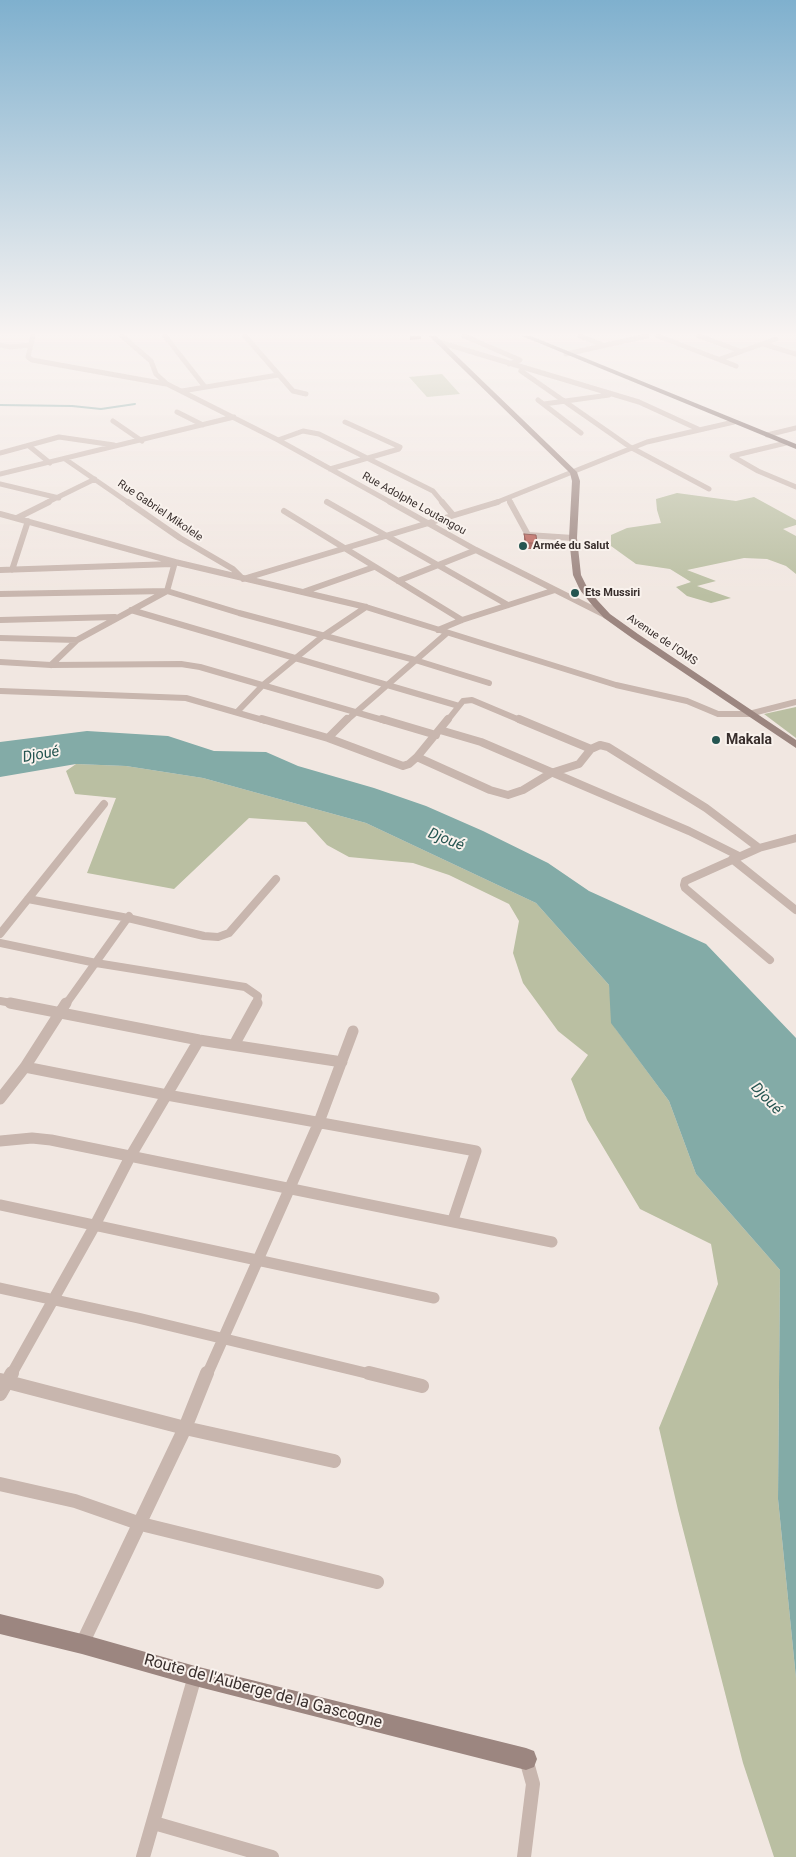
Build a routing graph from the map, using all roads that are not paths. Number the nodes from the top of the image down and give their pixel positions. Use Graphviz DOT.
graph roads {
  1 [pos="115,423"];
  2 [pos="198,423"];
  3 [pos="212,423"];
  4 [pos="245,423"];
  5 [pos="346,423"];
  6 [pos="522,423"];
  7 [pos="568,423"];
  8 [pos="594,423"];
  9 [pos="683,423"];
  10 [pos="731,423"];
  11 [pos="736,423"];
  12 [pos="203,425"];
  13 [pos="796,428"];
  14 [pos="698,430"];
  15 [pos="581,433"];
  16 [pos="767,435"];
  17 [pos="278,440"];
  18 [pos="142,441"];
  19 [pos="786,443"];
  20 [pos="29,446"];
  21 [pos="119,446"];
  22 [pos="630,447"];
  23 [pos="796,447"];
  24 [pos="0,453"];
  25 [pos="368,458"];
  26 [pos="66,459"];
  27 [pos="50,463"];
  28 [pos="330,469"];
  29 [pos="573,472"];
  30 [pos="0,474"];
  31 [pos="96,479"];
  32 [pos="0,484"];
  33 [pos="796,486"];
  34 [pos="709,489"];
  35 [pos="59,498"];
  36 [pos="508,498"];
  37 [pos="327,502"];
  38 [pos="284,511"];
  39 [pos="0,514"];
  40 [pos="453,515"];
  41 [pos="17,518"];
  42 [pos="28,521"];
  43 [pos="424,523"];
  44 [pos="383,535"];
  45 [pos="574,538"];
  46 [pos="342,548"];
  47 [pos="476,550"];
  48 [pos="175,563"];
  49 [pos="438,565"];
  50 [pos="374,567"];
  51 [pos="0,570"];
  52 [pos="12,570"];
  53 [pos="243,579"];
  54 [pos="398,581"];
  55 [pos="555,590"];
  56 [pos="167,591"];
  57 [pos="302,592"];
  58 [pos="0,594"];
  59 [pos="508,605"];
  60 [pos="366,607"];
  61 [pos="131,610"];
  62 [pos="607,616"];
  63 [pos="116,617"];
  64 [pos="0,620"];
  65 [pos="462,620"];
  66 [pos="438,630"];
  67 [pos="447,634"];
  68 [pos="323,636"];
  69 [pos="0,638"];
  70 [pos="77,640"];
  71 [pos="297,657"];
  72 [pos="415,660"];
  73 [pos="0,662"];
  74 [pos="51,665"];
  75 [pos="489,683"];
  76 [pos="387,684"];
  77 [pos="263,686"];
  78 [pos="0,691"];
  79 [pos="796,702"];
  80 [pos="459,706"];
  81 [pos="238,711"];
  82 [pos="354,712"];
  83 [pos="749,714"];
  84 [pos="438,732"];
  85 [pos="328,738"];
  86 [pos="796,745"];
  87 [pos="591,749"];
  88 [pos="417,757"];
  89 [pos="551,773"];
  90 [pos="104,804"];
  91 [pos="796,838"];
  92 [pos="759,848"];
  93 [pos="736,858"];
  94 [pos="276,879"];
  95 [pos="28,899"];
  96 [pos="796,910"];
  97 [pos="128,917"];
  98 [pos="0,934"];
  99 [pos="0,943"];
  100 [pos="770,960"];
  101 [pos="96,963"];
  102 [pos="0,1001"];
  103 [pos="60,1012"];
  104 [pos="353,1031"];
  105 [pos="199,1040"];
  106 [pos="234,1045"];
  107 [pos="342,1062"];
  108 [pos="25,1067"];
  109 [pos="168,1095"];
  110 [pos="0,1099"];
  111 [pos="319,1122"];
  112 [pos="0,1141"];
  113 [pos="130,1157"];
  114 [pos="288,1190"];
  115 [pos="0,1205"];
  116 [pos="453,1220"];
  117 [pos="94,1227"];
  118 [pos="552,1242"];
  119 [pos="255,1260"];
  120 [pos="0,1288"];
  121 [pos="434,1298"];
  122 [pos="53,1300"];
  123 [pos="221,1339"];
  124 [pos="3,1381"];
  125 [pos="422,1386"];
  126 [pos="0,1394"];
  127 [pos="185,1428"];
  128 [pos="334,1461"];
  129 [pos="0,1484"];
  130 [pos="141,1524"];
  131 [pos="377,1582"];
  132 [pos="0,1624"];
  133 [pos="82,1644"];
  134 [pos="195,1676"];
  135 [pos="526,1759"];
  136 [pos="154,1823"];
  137 [pos="144,1857"];
  138 [pos="272,1857"];
  139 [pos="524,1857"];
  1 -- 18 [label="street"];
  2 -- 12 [label="street"];
  3 -- 12 [label="street"];
  4 -- 17 [label="street, Rue Adolphe Loutangou"];
  5 -- 25 [label="street"];
  6 -- 29 [label="street"];
  7 -- 15 [label="street"];
  8 -- 22 [label="street"];
  9 -- 14 [label="street"];
  10 -- 14 [label="street"];
  11 -- 16 [label="main road"];
  12 -- 18 [label="street"];
  13 -- 16 [label="street"];
  14 -- 22 [label="street"];
  16 -- 19 [label="main road"];
  17 -- 25 [label="street"];
  17 -- 28 [label="street, Rue Adolphe Loutangou"];
  18 -- 21 [label="street"];
  19 -- 23 [label="main road"];
  19 -- 33 [label="street"];
  20 -- 21 [label="street"];
  20 -- 24 [label="street"];
  20 -- 27 [label="street"];
  21 -- 26 [label="street"];
  22 -- 29 [label="street"];
  22 -- 34 [label="street"];
  25 -- 28 [label="street"];
  25 -- 40 [label="street"];
  26 -- 27 [label="street"];
  26 -- 31 [label="street, Rue Gabriel Mikolele"];
  27 -- 30 [label="street"];
  28 -- 43 [label="street, Rue Adolphe Loutangou"];
  29 -- 36 [label="street"];
  29 -- 45 [label="street, Avenue de l'OMS"];
  31 -- 35 [label="street"];
  31 -- 53 [label="street, Rue Gabriel Mikolele"];
  32 -- 35 [label="street"];
  35 -- 41 [label="street"];
  36 -- 40 [label="street"];
  36 -- 45 [label="street"];
  37 -- 44 [label="street"];
  38 -- 46 [label="street"];
  39 -- 41 [label="street"];
  40 -- 43 [label="street"];
  41 -- 42 [label="street"];
  42 -- 48 [label="street"];
  42 -- 52 [label="street"];
  43 -- 44 [label="street"];
  43 -- 47 [label="street, Rue Adolphe Loutangou"];
  44 -- 46 [label="street"];
  44 -- 49 [label="street"];
  45 -- 62 [label="street, Avenue de l'OMS"];
  46 -- 50 [label="street"];
  46 -- 53 [label="street"];
  47 -- 49 [label="street"];
  47 -- 55 [label="street, Rue Adolphe Loutangou"];
  48 -- 52 [label="street"];
  48 -- 53 [label="street"];
  48 -- 56 [label="street"];
  49 -- 54 [label="street"];
  49 -- 59 [label="street"];
  50 -- 54 [label="street"];
  50 -- 57 [label="street"];
  51 -- 52 [label="street"];
  53 -- 57 [label="street"];
  54 -- 65 [label="street"];
  55 -- 59 [label="street"];
  55 -- 62 [label="street, Rue Adolphe Loutangou"];
  56 -- 58 [label="street"];
  56 -- 61 [label="street"];
  56 -- 68 [label="street"];
  57 -- 60 [label="street"];
  59 -- 65 [label="street"];
  60 -- 66 [label="street"];
  60 -- 68 [label="street"];
  61 -- 63 [label="street"];
  61 -- 71 [label="street"];
  62 -- 83 [label="street, Avenue de l'OMS"];
  63 -- 64 [label="street"];
  63 -- 70 [label="street"];
  65 -- 66 [label="street"];
  66 -- 67 [label="street"];
  67 -- 72 [label="street"];
  67 -- 83 [label="street"];
  68 -- 71 [label="street"];
  68 -- 72 [label="street"];
  69 -- 70 [label="street"];
  70 -- 74 [label="street"];
  71 -- 76 [label="street"];
  71 -- 77 [label="street"];
  72 -- 75 [label="street"];
  72 -- 76 [label="street"];
  73 -- 74 [label="street"];
  74 -- 77 [label="street"];
  76 -- 80 [label="street"];
  76 -- 82 [label="street"];
  77 -- 81 [label="street"];
  77 -- 82 [label="street"];
  78 -- 81 [label="street"];
  79 -- 83 [label="street"];
  80 -- 84 [label="street"];
  80 -- 87 [label="street"];
  81 -- 85 [label="street"];
  82 -- 84 [label="street"];
  82 -- 85 [label="street"];
  83 -- 86 [label="street, Avenue de l'OMS"];
  84 -- 88 [label="street"];
  84 -- 89 [label="street"];
  85 -- 88 [label="street"];
  87 -- 89 [label="street"];
  87 -- 92 [label="street"];
  88 -- 89 [label="street"];
  89 -- 93 [label="street"];
  90 -- 95 [label="street"];
  91 -- 92 [label="street"];
  92 -- 93 [label="street"];
  93 -- 96 [label="street"];
  93 -- 100 [label="street"];
  94 -- 97 [label="street"];
  95 -- 97 [label="street"];
  95 -- 98 [label="street"];
  97 -- 101 [label="street"];
  99 -- 101 [label="street"];
  101 -- 103 [label="street"];
  101 -- 106 [label="street"];
  102 -- 103 [label="street"];
  103 -- 105 [label="street"];
  103 -- 108 [label="street"];
  104 -- 107 [label="street"];
  105 -- 106 [label="street"];
  105 -- 109 [label="street"];
  106 -- 107 [label="street"];
  107 -- 111 [label="street"];
  108 -- 109 [label="street"];
  108 -- 110 [label="street"];
  109 -- 111 [label="street"];
  109 -- 113 [label="street"];
  111 -- 114 [label="street"];
  111 -- 116 [label="street"];
  112 -- 113 [label="street"];
  113 -- 114 [label="street"];
  113 -- 117 [label="street"];
  114 -- 116 [label="street"];
  114 -- 119 [label="street"];
  115 -- 117 [label="street"];
  116 -- 118 [label="street"];
  117 -- 119 [label="street"];
  117 -- 122 [label="street"];
  119 -- 121 [label="street"];
  119 -- 123 [label="street"];
  120 -- 122 [label="street"];
  122 -- 123 [label="street"];
  122 -- 124 [label="street"];
  123 -- 125 [label="street"];
  123 -- 127 [label="street"];
  124 -- 126 [label="street"];
  124 -- 127 [label="street"];
  127 -- 128 [label="street"];
  127 -- 130 [label="street"];
  129 -- 130 [label="street"];
  130 -- 131 [label="street"];
  130 -- 133 [label="street"];
  132 -- 133 [label="street, Route de l'Auberge de la Gascogne"];
  133 -- 134 [label="street, Route de l'Auberge de la Gascogne"];
  134 -- 135 [label="street, Route de l'Auberge de la Gascogne"];
  134 -- 136 [label="street"];
  135 -- 139 [label="street"];
  136 -- 137 [label="street"];
  136 -- 138 [label="street"];
}
